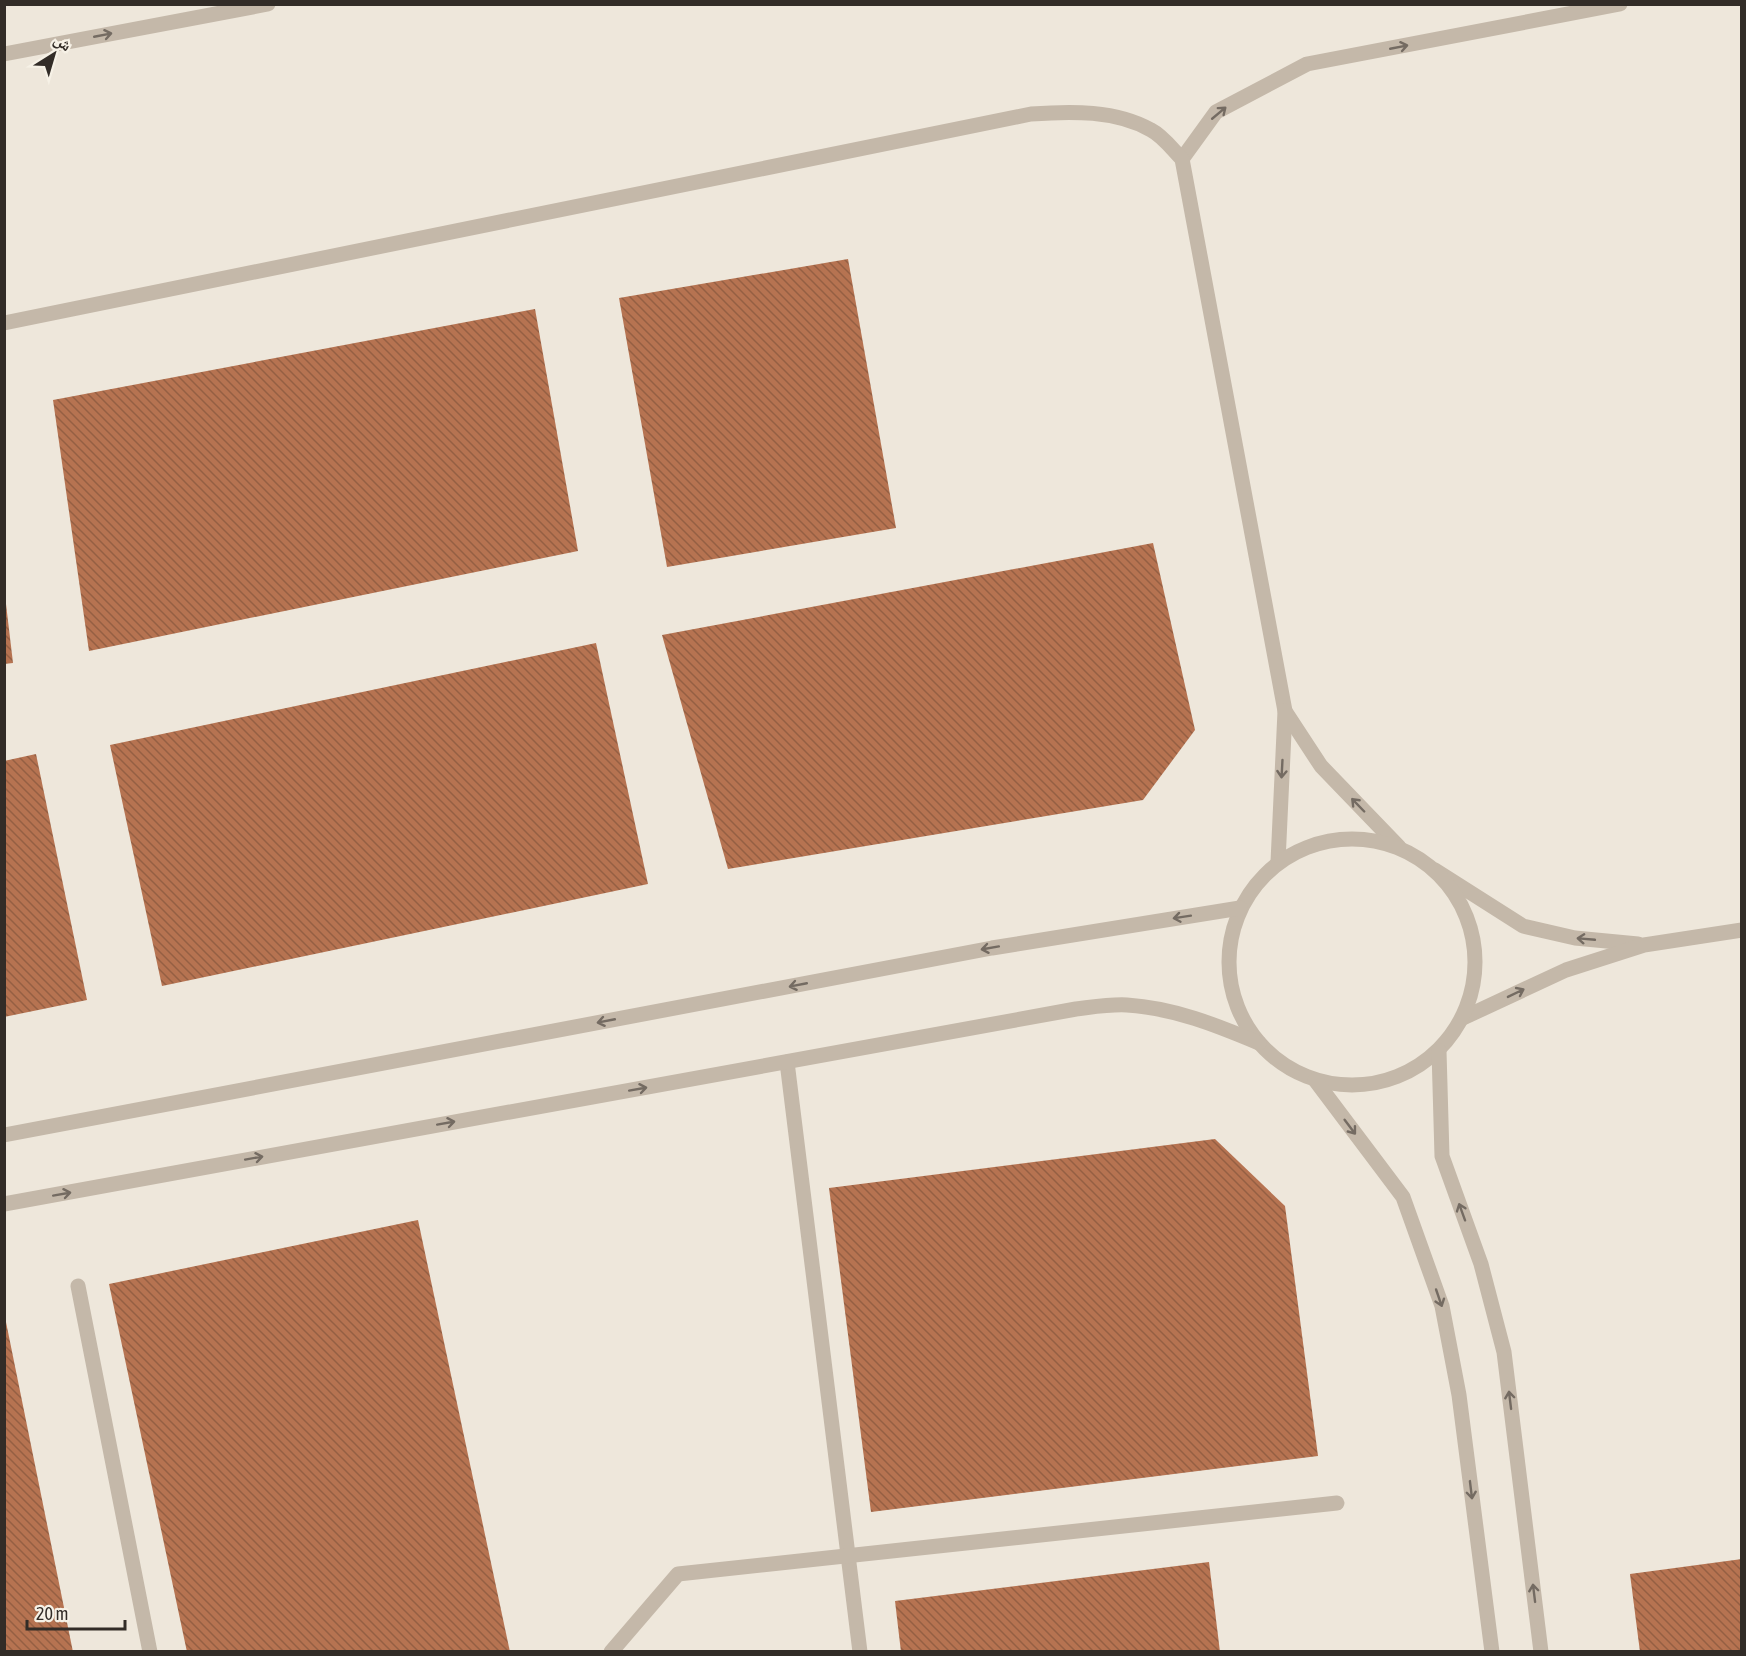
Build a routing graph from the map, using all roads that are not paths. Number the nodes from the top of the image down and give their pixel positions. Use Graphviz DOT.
graph roads {
  1 [pos="268,4"];
  2 [pos="1620,4"];
  3 [pos="4,54"];
  4 [pos="1182,159"];
  5 [pos="4,323"];
  6 [pos="1286,711"];
  7 [pos="1399,847"];
  8 [pos="1278,862"];
  9 [pos="1435,870"];
  10 [pos="1240,908"];
  11 [pos="1742,930"];
  12 [pos="1644,945"];
  13 [pos="1463,1018"];
  14 [pos="1259,1043"];
  15 [pos="1439,1051"];
  16 [pos="787,1062"];
  17 [pos="1315,1080"];
  18 [pos="4,1135"];
  19 [pos="4,1204"];
  20 [pos="78,1286"];
  21 [pos="1337,1503"];
  22 [pos="847,1556"];
  23 [pos="150,1652"];
  24 [pos="610,1652"];
  25 [pos="860,1652"];
  26 [pos="1492,1652"];
  27 [pos="1541,1652"];
  3 -- 1 [label="street, one-way"];
  4 -- 2 [label="street, one-way"];
  4 -- 5 [label="street"];
  4 -- 6 [label="street"];
  7 -- 6 [label="street, one-way"];
  6 -- 8 [label="street, one-way"];
  7 -- 8 [label="street"];
  7 -- 9 [label="street"];
  8 -- 10 [label="street"];
  12 -- 9 [label="street, one-way"];
  9 -- 13 [label="street"];
  10 -- 14 [label="street"];
  10 -- 18 [label="street, one-way"];
  11 -- 12 [label="street"];
  13 -- 12 [label="street, one-way"];
  13 -- 15 [label="street"];
  14 -- 16 [label="street"];
  14 -- 17 [label="street"];
  15 -- 17 [label="street"];
  27 -- 15 [label="street, one-way"];
  19 -- 16 [label="street, one-way"];
  16 -- 22 [label="street"];
  17 -- 26 [label="street, one-way"];
  20 -- 23 [label="street"];
  21 -- 22 [label="street"];
  22 -- 24 [label="street"];
  22 -- 25 [label="street"];
}
